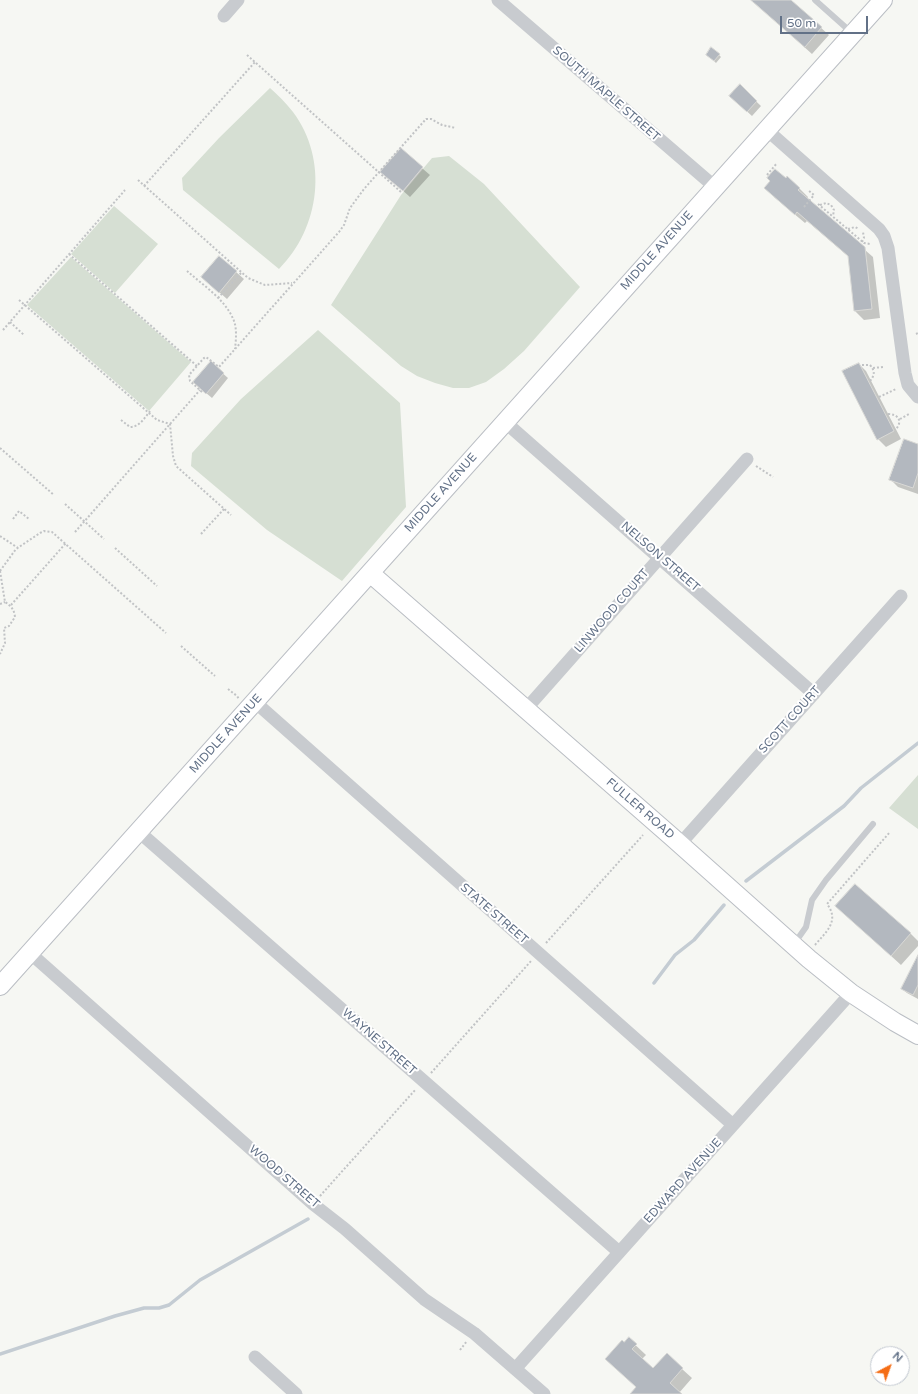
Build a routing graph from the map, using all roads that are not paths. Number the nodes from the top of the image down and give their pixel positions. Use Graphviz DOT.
graph roads {
  1 [pos="238,0"];
  2 [pos="498,0"];
  3 [pos="815,0"];
  4 [pos="883,0"];
  5 [pos="224,16"];
  6 [pos="853,34"];
  7 [pos="767,130"];
  8 [pos="715,187"];
  9 [pos="918,397"];
  10 [pos="505,422"];
  11 [pos="747,459"];
  12 [pos="659,557"];
  13 [pos="370,573"];
  14 [pos="901,596"];
  15 [pos="814,694"];
  16 [pos="255,702"];
  17 [pos="526,709"];
  18 [pos="874,824"];
  19 [pos="138,831"];
  20 [pos="680,844"];
  21 [pos="793,945"];
  22 [pos="30,953"];
  23 [pos="0,986"];
  24 [pos="851,993"];
  25 [pos="918,1035"];
  26 [pos="733,1125"];
  27 [pos="619,1252"];
  28 [pos="255,1358"];
  29 [pos="515,1368"];
  30 [pos="296,1394"];
  31 [pos="544,1394"];
  1 -- 5 [label="street"];
  2 -- 8 [label="street, SOUTH MAPLE STREET"];
  3 -- 6 [label="lane"];
  4 -- 6 [label="street, MIDDLE AVENUE"];
  6 -- 7 [label="street, MIDDLE AVENUE"];
  7 -- 8 [label="street, MIDDLE AVENUE"];
  7 -- 9 [label="street"];
  8 -- 10 [label="street, MIDDLE AVENUE"];
  10 -- 12 [label="street, NELSON STREET"];
  10 -- 13 [label="street, MIDDLE AVENUE"];
  11 -- 12 [label="street, LINWOOD COURT"];
  12 -- 15 [label="street, NELSON STREET"];
  12 -- 17 [label="street, LINWOOD COURT"];
  13 -- 16 [label="street, MIDDLE AVENUE"];
  13 -- 17 [label="street, FULLER ROAD"];
  14 -- 15 [label="street, SCOTT COURT"];
  15 -- 20 [label="street, SCOTT COURT"];
  16 -- 19 [label="street, MIDDLE AVENUE"];
  16 -- 26 [label="street, STATE STREET"];
  17 -- 20 [label="street, FULLER ROAD"];
  18 -- 21 [label="lane"];
  19 -- 22 [label="street, MIDDLE AVENUE"];
  19 -- 27 [label="street, WAYNE STREET"];
  20 -- 21 [label="street, FULLER ROAD"];
  21 -- 24 [label="street, FULLER ROAD"];
  22 -- 23 [label="street, MIDDLE AVENUE"];
  22 -- 29 [label="street, WOOD STREET"];
  24 -- 25 [label="street, FULLER ROAD"];
  24 -- 26 [label="street, EDWARD AVENUE"];
  26 -- 27 [label="street, EDWARD AVENUE"];
  27 -- 29 [label="street, EDWARD AVENUE"];
  28 -- 30 [label="street"];
  29 -- 31 [label="street, WOOD STREET"];
}
